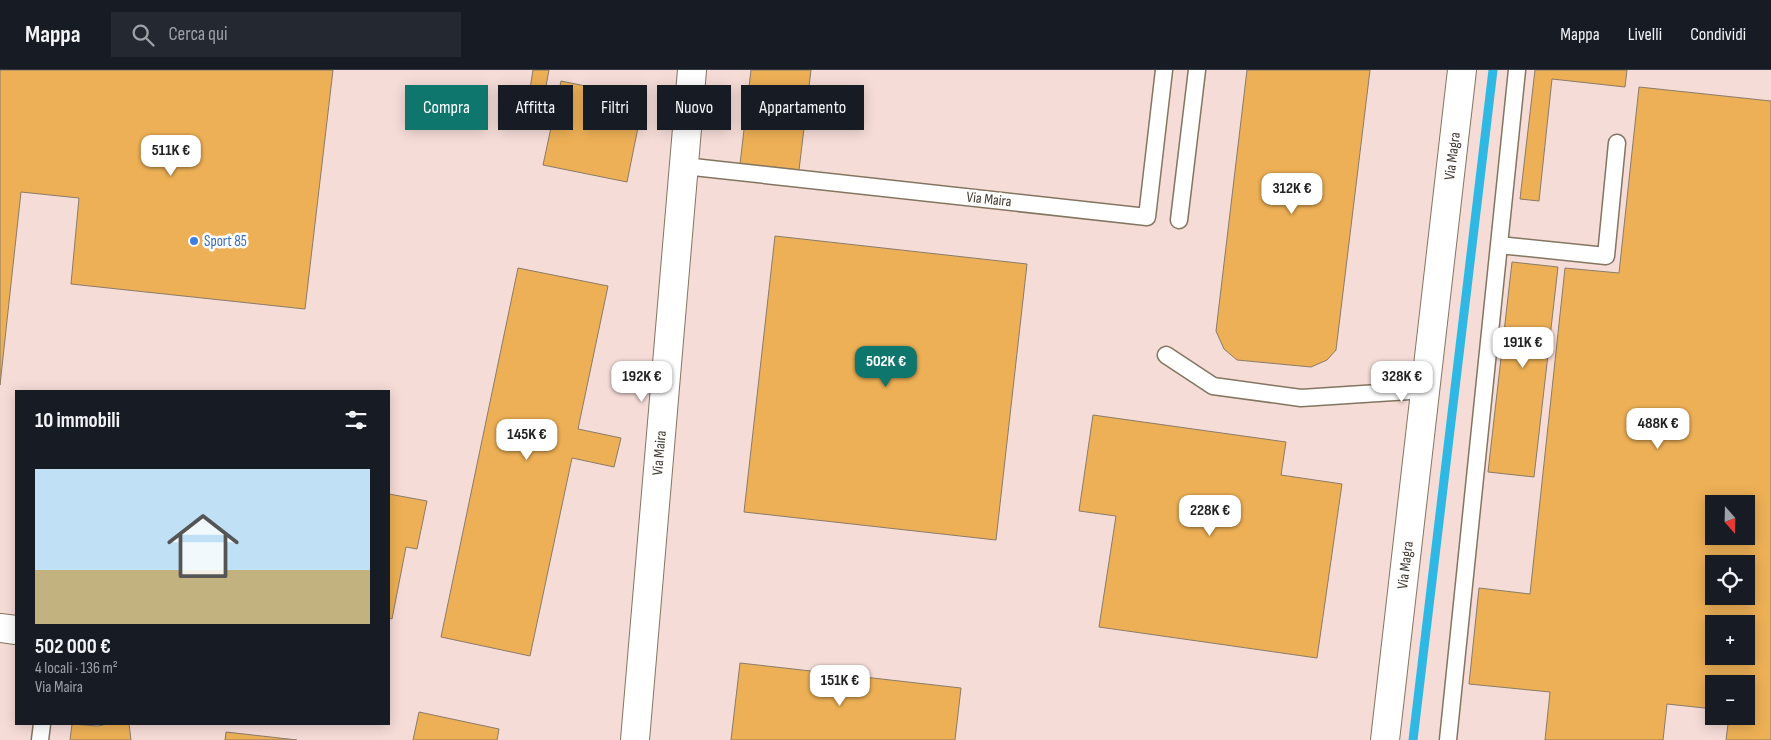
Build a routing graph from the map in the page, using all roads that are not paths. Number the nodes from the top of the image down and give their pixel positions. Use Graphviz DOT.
graph roads {
  1 [pos="692,70"];
  2 [pos="1164,70"];
  3 [pos="1198,70"];
  4 [pos="1462,70"];
  5 [pos="1517,70"];
  6 [pos="1617,142"];
  7 [pos="684,166"];
  8 [pos="1179,220"];
  9 [pos="1499,245"];
  10 [pos="1166,356"];
  11 [pos="1425,390"];
  12 [pos="0,628"];
  13 [pos="15,630"];
  14 [pos="42,725"];
  15 [pos="40,740"];
  16 [pos="635,740"];
  17 [pos="1385,740"];
  18 [pos="1448,740"];
  1 -- 7 [label="street, Via Maira"];
  2 -- 7 [label="lane, Via Maira"];
  3 -- 8 [label="lane"];
  4 -- 11 [label="street, Via Magra"];
  5 -- 9 [label="lane"];
  6 -- 9 [label="lane"];
  7 -- 16 [label="street, Via Maira"];
  9 -- 18 [label="lane"];
  10 -- 11 [label="lane"];
  11 -- 17 [label="street, Via Magra"];
  12 -- 13 [label="street"];
  14 -- 15 [label="lane"];
}
